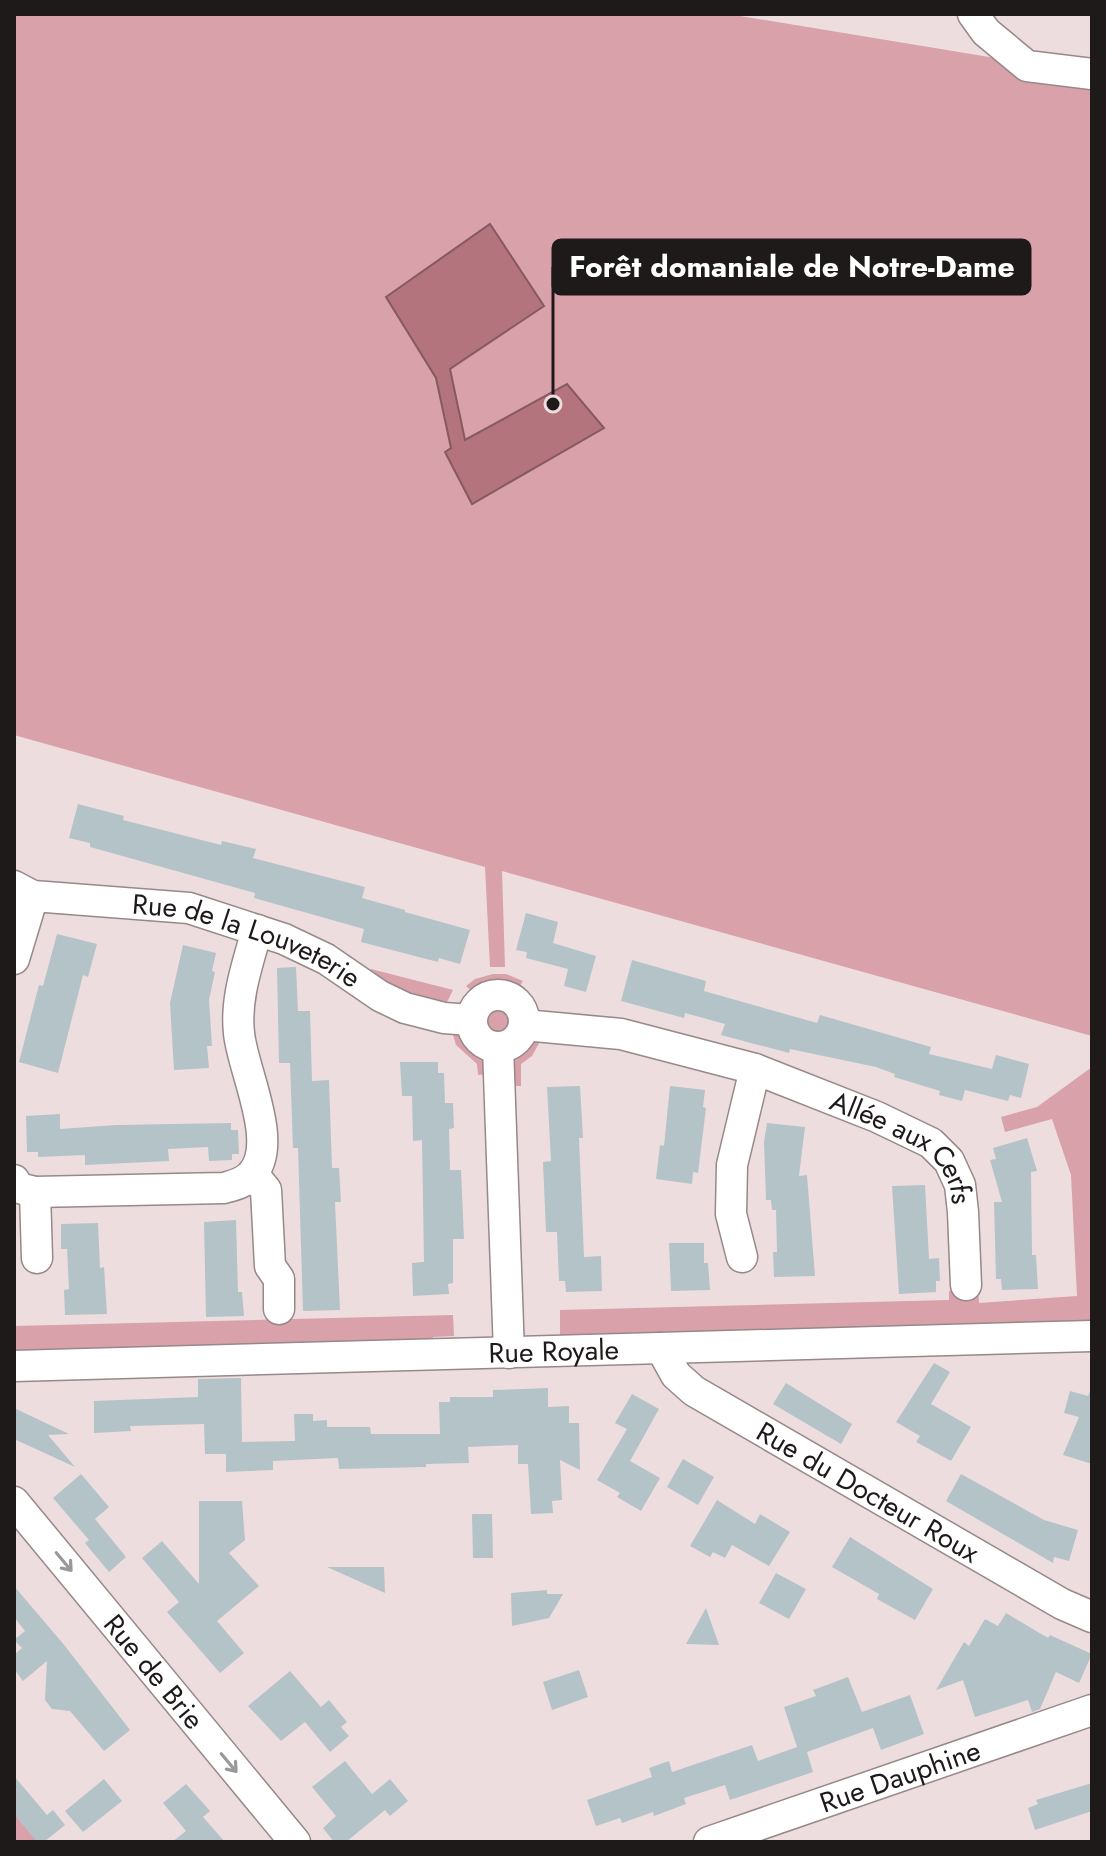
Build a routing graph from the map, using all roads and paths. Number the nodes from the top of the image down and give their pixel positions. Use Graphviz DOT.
graph roads {
  1 [pos="973,14"];
  2 [pos="1092,74"];
  3 [pos="23,891"];
  4 [pos="257,930"];
  5 [pos="14,959"];
  6 [pos="471,1020"];
  7 [pos="524,1025"];
  8 [pos="498,1047"];
  9 [pos="755,1069"];
  10 [pos="253,1174"];
  11 [pos="24,1186"];
  12 [pos="742,1257"];
  13 [pos="37,1258"];
  14 [pos="966,1285"];
  15 [pos="279,1309"];
  16 [pos="1092,1336"];
  17 [pos="661,1348"];
  18 [pos="509,1353"];
  19 [pos="14,1366"];
  20 [pos="14,1502"];
  21 [pos="1092,1617"];
  22 [pos="1092,1710"];
  23 [pos="295,1842"];
  24 [pos="709,1842"];
  1 -- 2 [label="street"];
  3 -- 4 [label="street, Rue de la Louveterie"];
  3 -- 5 [label="street"];
  4 -- 6 [label="street, Rue de la Louveterie"];
  4 -- 10 [label="street"];
  6 -- 7 [label="street"];
  6 -- 8 [label="street"];
  7 -- 8 [label="street"];
  7 -- 9 [label="street, Allée aux Cerfs"];
  8 -- 18 [label="street"];
  9 -- 12 [label="street"];
  9 -- 14 [label="street, Allée aux Cerfs"];
  10 -- 11 [label="street"];
  10 -- 15 [label="street"];
  11 -- 13 [label="street"];
  16 -- 17 [label="street, Rue Royale"];
  17 -- 18 [label="street, Rue Royale"];
  17 -- 21 [label="street, Rue du Docteur Roux"];
  18 -- 19 [label="street, Rue Royale"];
  20 -- 23 [label="street, Rue de Brie, one-way"];
  22 -- 24 [label="street, Rue Dauphine"];
}
